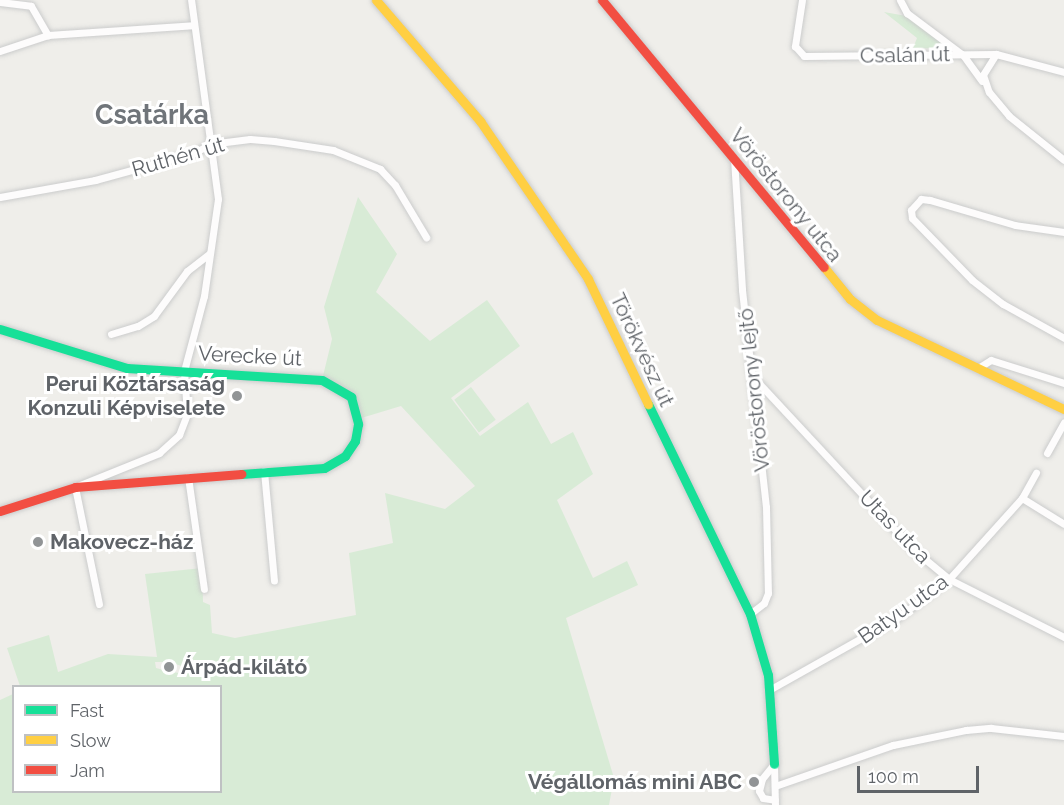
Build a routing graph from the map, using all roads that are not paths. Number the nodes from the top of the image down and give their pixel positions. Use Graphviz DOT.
graph roads {
  1 [pos="191,0"];
  2 [pos="376,0"];
  3 [pos="602,0"];
  4 [pos="802,0"];
  5 [pos="900,0"];
  6 [pos="0,2"];
  7 [pos="193,25"];
  8 [pos="48,35"];
  9 [pos="0,51"];
  10 [pos="996,54"];
  11 [pos="963,55"];
  12 [pos="1064,72"];
  13 [pos="983,82"];
  14 [pos="210,144"];
  15 [pos="734,158"];
  16 [pos="1064,160"];
  17 [pos="0,197"];
  18 [pos="1064,232"];
  19 [pos="426,237"];
  20 [pos="210,253"];
  21 [pos="0,328"];
  22 [pos="111,334"];
  23 [pos="1064,338"];
  24 [pos="978,368"];
  25 [pos="184,371"];
  26 [pos="754,378"];
  27 [pos="1064,383"];
  28 [pos="1064,409"];
  29 [pos="1064,422"];
  30 [pos="1047,453"];
  31 [pos="264,471"];
  32 [pos="1036,473"];
  33 [pos="188,477"];
  34 [pos="75,486"];
  35 [pos="1022,498"];
  36 [pos="0,511"];
  37 [pos="1064,524"];
  38 [pos="949,579"];
  39 [pos="273,581"];
  40 [pos="204,590"];
  41 [pos="99,604"];
  42 [pos="750,614"];
  43 [pos="1064,637"];
  44 [pos="769,690"];
  45 [pos="1064,736"];
  46 [pos="774,764"];
  47 [pos="775,786"];
  48 [pos="775,802"];
  1 -- 7 [label="street"];
  2 -- 42 [label="street, Törökvész út"];
  3 -- 15 [label="street, Vöröstorony utca"];
  4 -- 11 [label="street, Csalán út"];
  5 -- 11 [label="street"];
  6 -- 8 [label="street"];
  7 -- 8 [label="street"];
  7 -- 14 [label="street"];
  8 -- 9 [label="street"];
  10 -- 11 [label="street, Csalán út"];
  10 -- 12 [label="street, Csalán út"];
  10 -- 13 [label="street"];
  11 -- 13 [label="street"];
  13 -- 16 [label="street"];
  14 -- 17 [label="street, Ruthén út"];
  14 -- 19 [label="street, Ruthén út"];
  14 -- 20 [label="street"];
  15 -- 24 [label="street, Vöröstorony utca"];
  15 -- 26 [label="street, Vöröstorony lejtő"];
  18 -- 23 [label="street"];
  20 -- 22 [label="street"];
  20 -- 25 [label="street"];
  21 -- 25 [label="street, Verecke út"];
  24 -- 27 [label="street"];
  24 -- 28 [label="street, Vöröstorony utca"];
  25 -- 31 [label="street, Verecke út"];
  25 -- 34 [label="street"];
  26 -- 38 [label="street, Utas utca"];
  26 -- 42 [label="street, Vöröstorony lejtő"];
  29 -- 30 [label="street"];
  31 -- 33 [label="street, Verecke út"];
  31 -- 39 [label="street"];
  32 -- 35 [label="street, Batyu utca"];
  33 -- 34 [label="street, Verecke út"];
  33 -- 40 [label="street"];
  34 -- 36 [label="street, Verecke út"];
  34 -- 41 [label="street"];
  35 -- 37 [label="street"];
  35 -- 38 [label="street, Batyu utca"];
  38 -- 43 [label="street, Utas utca"];
  38 -- 44 [label="street, Batyu utca"];
  42 -- 44 [label="street, Törökvész út"];
  44 -- 46 [label="street, Törökvész út"];
  45 -- 47 [label="street"];
  46 -- 47 [label="street, Törökvész út"];
  46 -- 48 [label="street, Törökvész út"];
  47 -- 48 [label="street, Törökvész út"];
}
